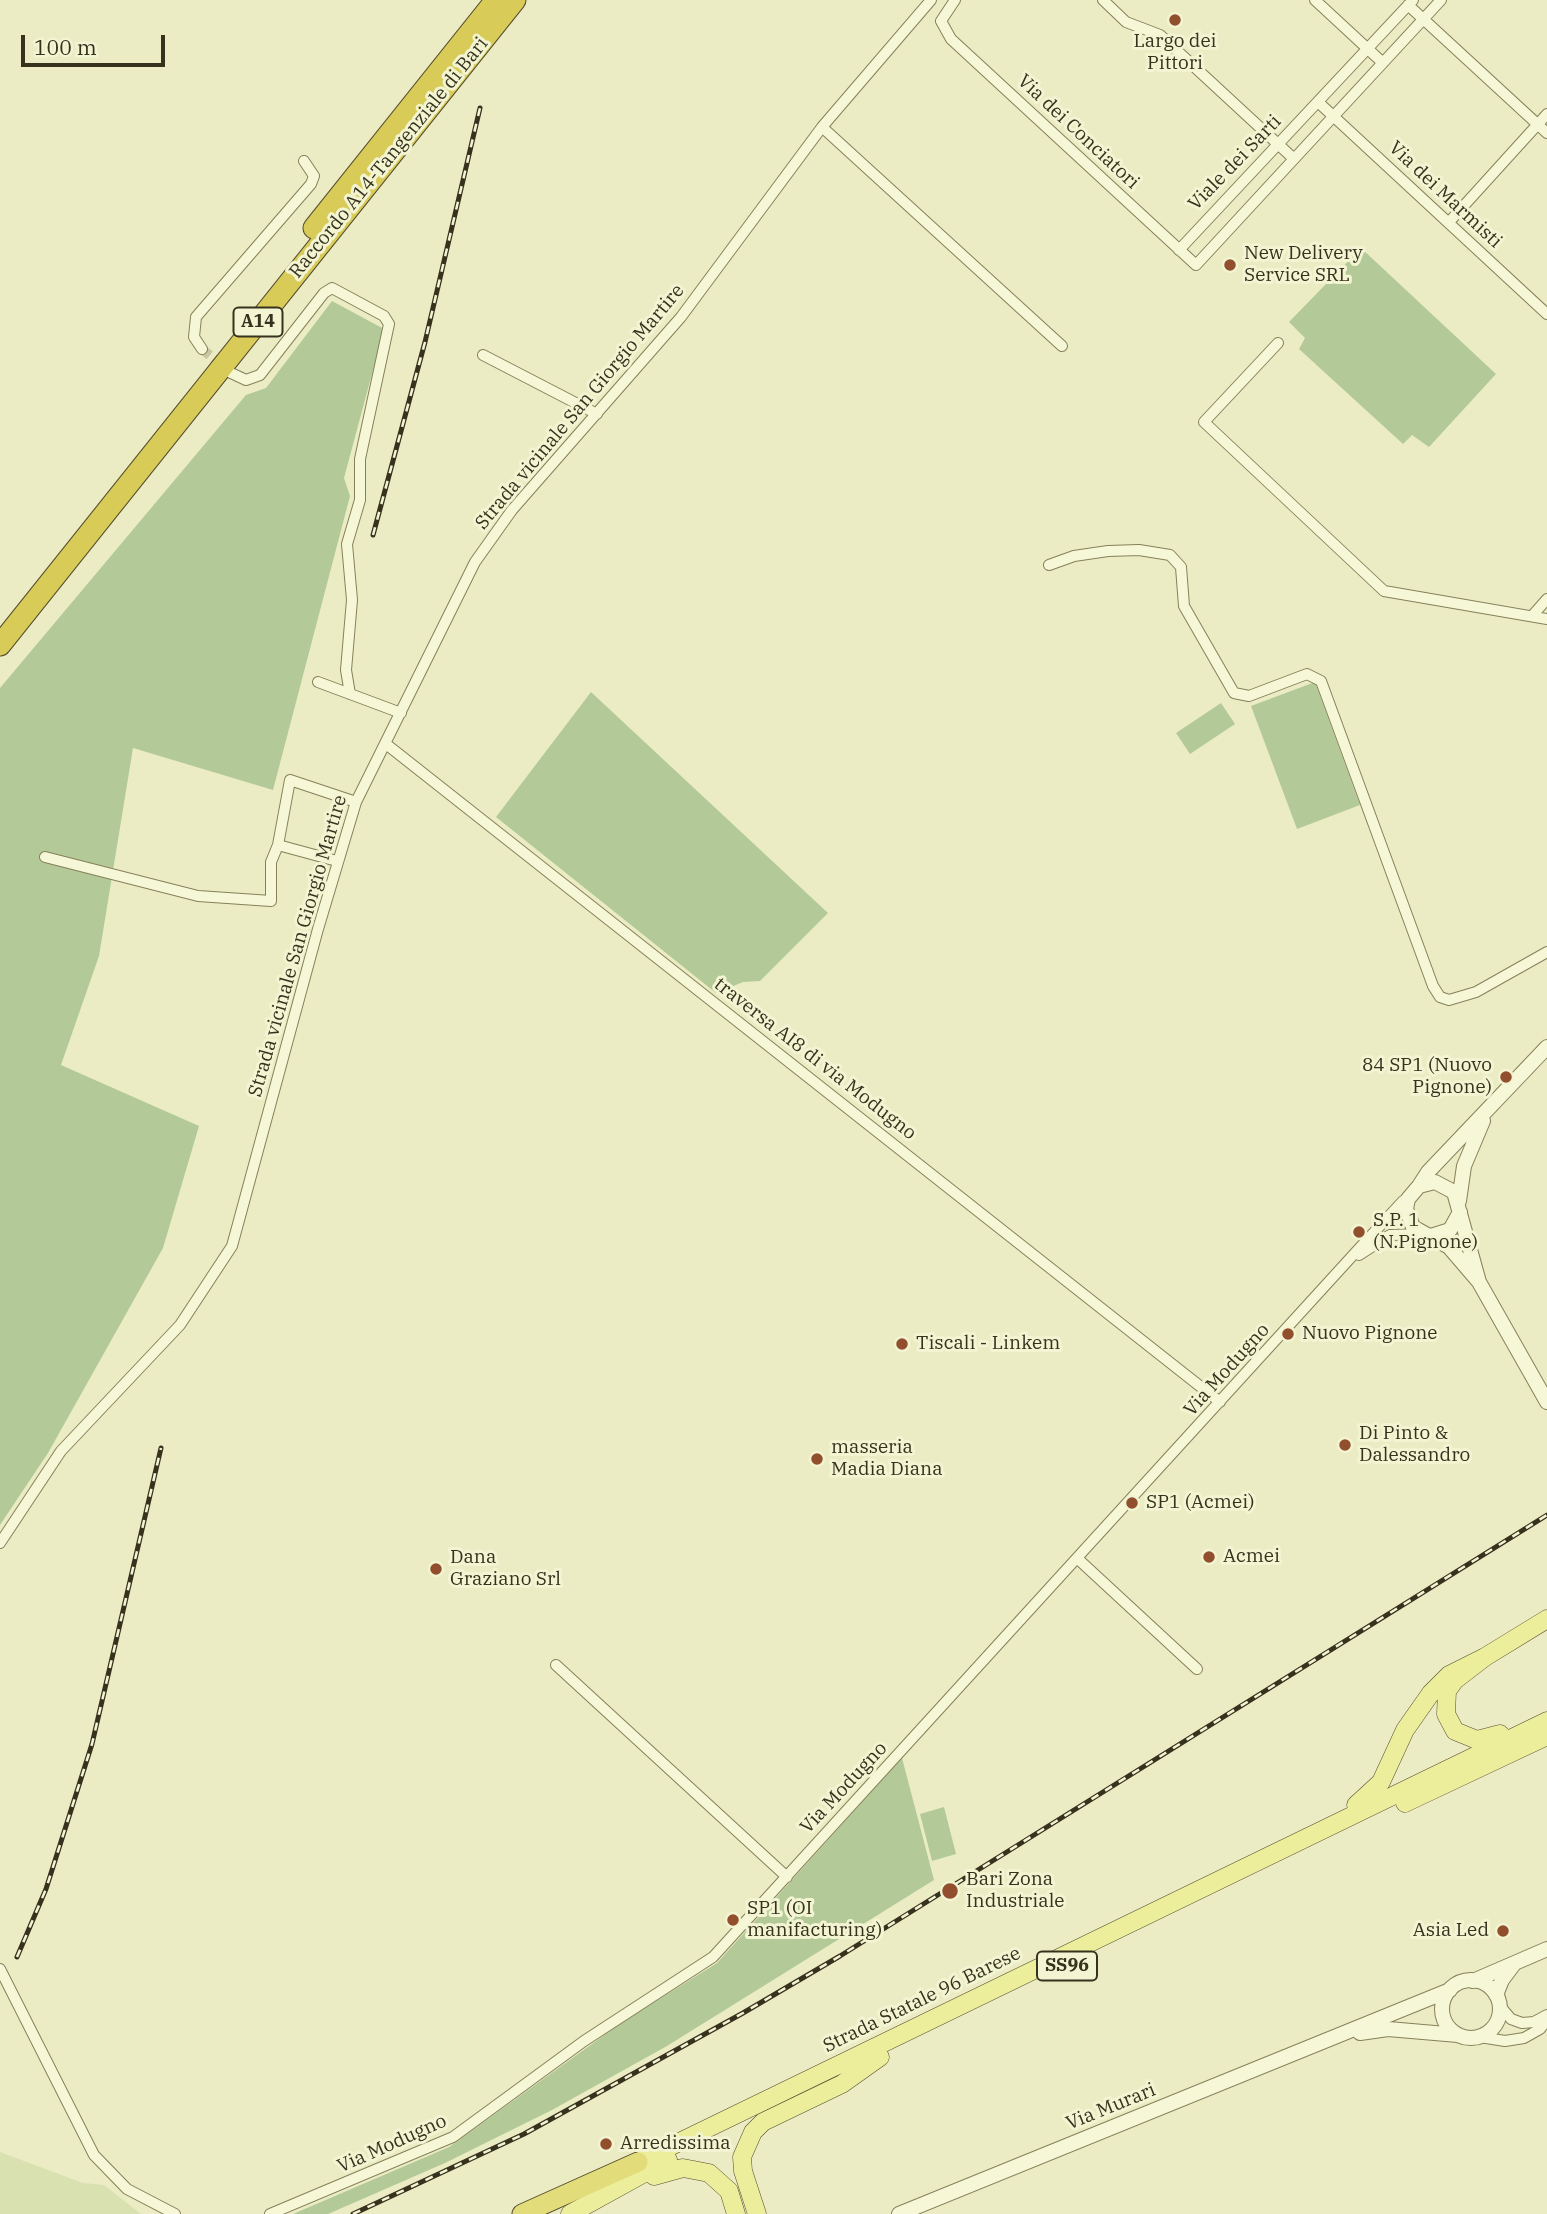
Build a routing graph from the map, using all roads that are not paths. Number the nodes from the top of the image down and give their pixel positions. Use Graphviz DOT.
graph roads {
  1 [pos="496,0"];
  2 [pos="515,0"];
  3 [pos="931,0"];
  4 [pos="955,0"];
  5 [pos="1103,0"];
  6 [pos="1315,0"];
  7 [pos="1441,0"];
  8 [pos="1410,3"];
  9 [pos="1423,19"];
  10 [pos="1366,49"];
  11 [pos="1383,63"];
  12 [pos="1318,102"];
  13 [pos="1547,114"];
  14 [pos="1333,117"];
  15 [pos="1538,125"];
  16 [pos="822,127"];
  17 [pos="1547,133"];
  18 [pos="1278,144"];
  19 [pos="1293,158"];
  20 [pos="304,161"];
  21 [pos="1450,221"];
  22 [pos="1179,250"];
  23 [pos="1196,265"];
  24 [pos="1547,314"];
  25 [pos="1278,343"];
  26 [pos="1062,346"];
  27 [pos="202,349"];
  28 [pos="483,355"];
  29 [pos="231,373"];
  30 [pos="597,414"];
  31 [pos="1049,565"];
  32 [pos="1547,599"];
  33 [pos="1532,616"];
  34 [pos="1547,619"];
  35 [pos="0,622"];
  36 [pos="0,645"];
  37 [pos="318,682"];
  38 [pos="350,694"];
  39 [pos="401,713"];
  40 [pos="386,744"];
  41 [pos="356,802"];
  42 [pos="278,845"];
  43 [pos="45,858"];
  44 [pos="337,861"];
  45 [pos="1547,952"];
  46 [pos="1547,1046"];
  47 [pos="1491,1108"];
  48 [pos="1419,1186"];
  49 [pos="1408,1199"];
  50 [pos="1460,1207"];
  51 [pos="1427,1235"];
  52 [pos="1348,1263"];
  53 [pos="1479,1282"];
  54 [pos="1220,1402"];
  55 [pos="1547,1402"];
  56 [pos="0,1543"];
  57 [pos="1078,1559"];
  58 [pos="1547,1619"];
  59 [pos="1485,1657"];
  60 [pos="556,1665"];
  61 [pos="1196,1669"];
  62 [pos="1547,1712"];
  63 [pos="1547,1721"];
  64 [pos="1547,1735"];
  65 [pos="1278,1851"];
  66 [pos="787,1877"];
  67 [pos="1547,1949"];
  68 [pos="1514,1964"];
  69 [pos="0,1969"];
  70 [pos="1474,1981"];
  71 [pos="1450,1990"];
  72 [pos="1498,2000"];
  73 [pos="1547,2017"];
  74 [pos="1458,2035"];
  75 [pos="1480,2037"];
  76 [pos="1339,2038"];
  77 [pos="880,2057"];
  78 [pos="638,2162"];
  79 [pos="589,2202"];
  80 [pos="175,2214"];
  81 [pos="271,2214"];
  82 [pos="522,2214"];
  83 [pos="547,2214"];
  84 [pos="570,2214"];
  85 [pos="736,2214"];
  86 [pos="756,2214"];
  87 [pos="899,2214"];
  1 -- 35 [label="highway, Raccordo A14-Tangenziale di Bari / A14"];
  2 -- 36 [label="highway, Raccordo A14-Tangenziale di Bari / A14"];
  3 -- 16 [label="street, Strada vicinale San Giorgio Martire"];
  4 -- 22 [label="street, Via dei Conciatori"];
  5 -- 18 [label="street"];
  6 -- 10 [label="street"];
  7 -- 9 [label="street, Viale dei Sarti"];
  8 -- 9 [label="street"];
  8 -- 10 [label="street, Viale dei Sarti"];
  9 -- 11 [label="street, Viale dei Sarti"];
  9 -- 15 [label="street"];
  10 -- 11 [label="street"];
  10 -- 12 [label="street, Viale dei Sarti"];
  11 -- 14 [label="street, Viale dei Sarti"];
  12 -- 14 [label="street, Via dei Marmisti"];
  12 -- 18 [label="street, Viale dei Sarti"];
  13 -- 15 [label="street"];
  14 -- 19 [label="street, Viale dei Sarti"];
  14 -- 21 [label="street, Via dei Marmisti"];
  15 -- 17 [label="street"];
  15 -- 21 [label="street"];
  16 -- 26 [label="street"];
  16 -- 30 [label="street, Strada vicinale San Giorgio Martire"];
  18 -- 19 [label="street"];
  18 -- 22 [label="street, Viale dei Sarti"];
  19 -- 23 [label="street, Viale dei Sarti"];
  20 -- 27 [label="street"];
  21 -- 24 [label="street, Via dei Marmisti"];
  22 -- 23 [label="street, Via dei Conciatori"];
  25 -- 33 [label="street"];
  28 -- 30 [label="street"];
  29 -- 38 [label="street"];
  30 -- 39 [label="street, Strada vicinale San Giorgio Martire"];
  31 -- 45 [label="street"];
  32 -- 33 [label="street"];
  33 -- 34 [label="street"];
  37 -- 38 [label="street"];
  38 -- 39 [label="street"];
  39 -- 40 [label="street, Strada vicinale San Giorgio Martire"];
  40 -- 41 [label="street, Strada vicinale San Giorgio Martire"];
  40 -- 54 [label="street, traversa AI8 di via Modugno"];
  41 -- 42 [label="street"];
  41 -- 44 [label="street, Strada vicinale San Giorgio Martire"];
  42 -- 43 [label="street"];
  42 -- 44 [label="street"];
  44 -- 56 [label="street, Strada vicinale San Giorgio Martire"];
  46 -- 47 [label="street"];
  47 -- 48 [label="street"];
  47 -- 50 [label="street"];
  48 -- 49 [label="street"];
  48 -- 50 [label="street"];
  49 -- 51 [label="street"];
  49 -- 52 [label="street, Via Modugno"];
  50 -- 51 [label="street"];
  50 -- 53 [label="street"];
  51 -- 52 [label="street, Via Modugno"];
  51 -- 53 [label="street"];
  52 -- 54 [label="street, Via Modugno"];
  53 -- 55 [label="street"];
  54 -- 57 [label="street, Via Modugno"];
  57 -- 61 [label="street"];
  57 -- 66 [label="street, Via Modugno"];
  58 -- 59 [label="main road"];
  59 -- 62 [label="main road"];
  59 -- 65 [label="main road"];
  60 -- 66 [label="street"];
  63 -- 65 [label="main road, Strada Statale 96 Barese / SS96"];
  64 -- 77 [label="main road, Strada Statale 96 Barese / SS96"];
  65 -- 78 [label="main road, Strada Statale 96 Barese / SS96"];
  66 -- 81 [label="street, Via Modugno"];
  67 -- 68 [label="street"];
  68 -- 70 [label="street"];
  68 -- 72 [label="street"];
  69 -- 80 [label="street"];
  70 -- 71 [label="street"];
  70 -- 72 [label="street"];
  71 -- 74 [label="street"];
  71 -- 76 [label="street, Via Murari"];
  72 -- 73 [label="street"];
  72 -- 75 [label="street"];
  73 -- 75 [label="street"];
  74 -- 75 [label="street"];
  74 -- 76 [label="street, Via Murari"];
  76 -- 87 [label="street, Via Murari"];
  77 -- 79 [label="main road, Strada Statale 96 Barese / SS96"];
  77 -- 86 [label="main road"];
  78 -- 82 [label="highway"];
  78 -- 83 [label="main road, Strada Statale 96 Barese / SS96"];
  79 -- 84 [label="main road, Strada Statale 96 Barese / SS96"];
  79 -- 85 [label="main road"];
}
